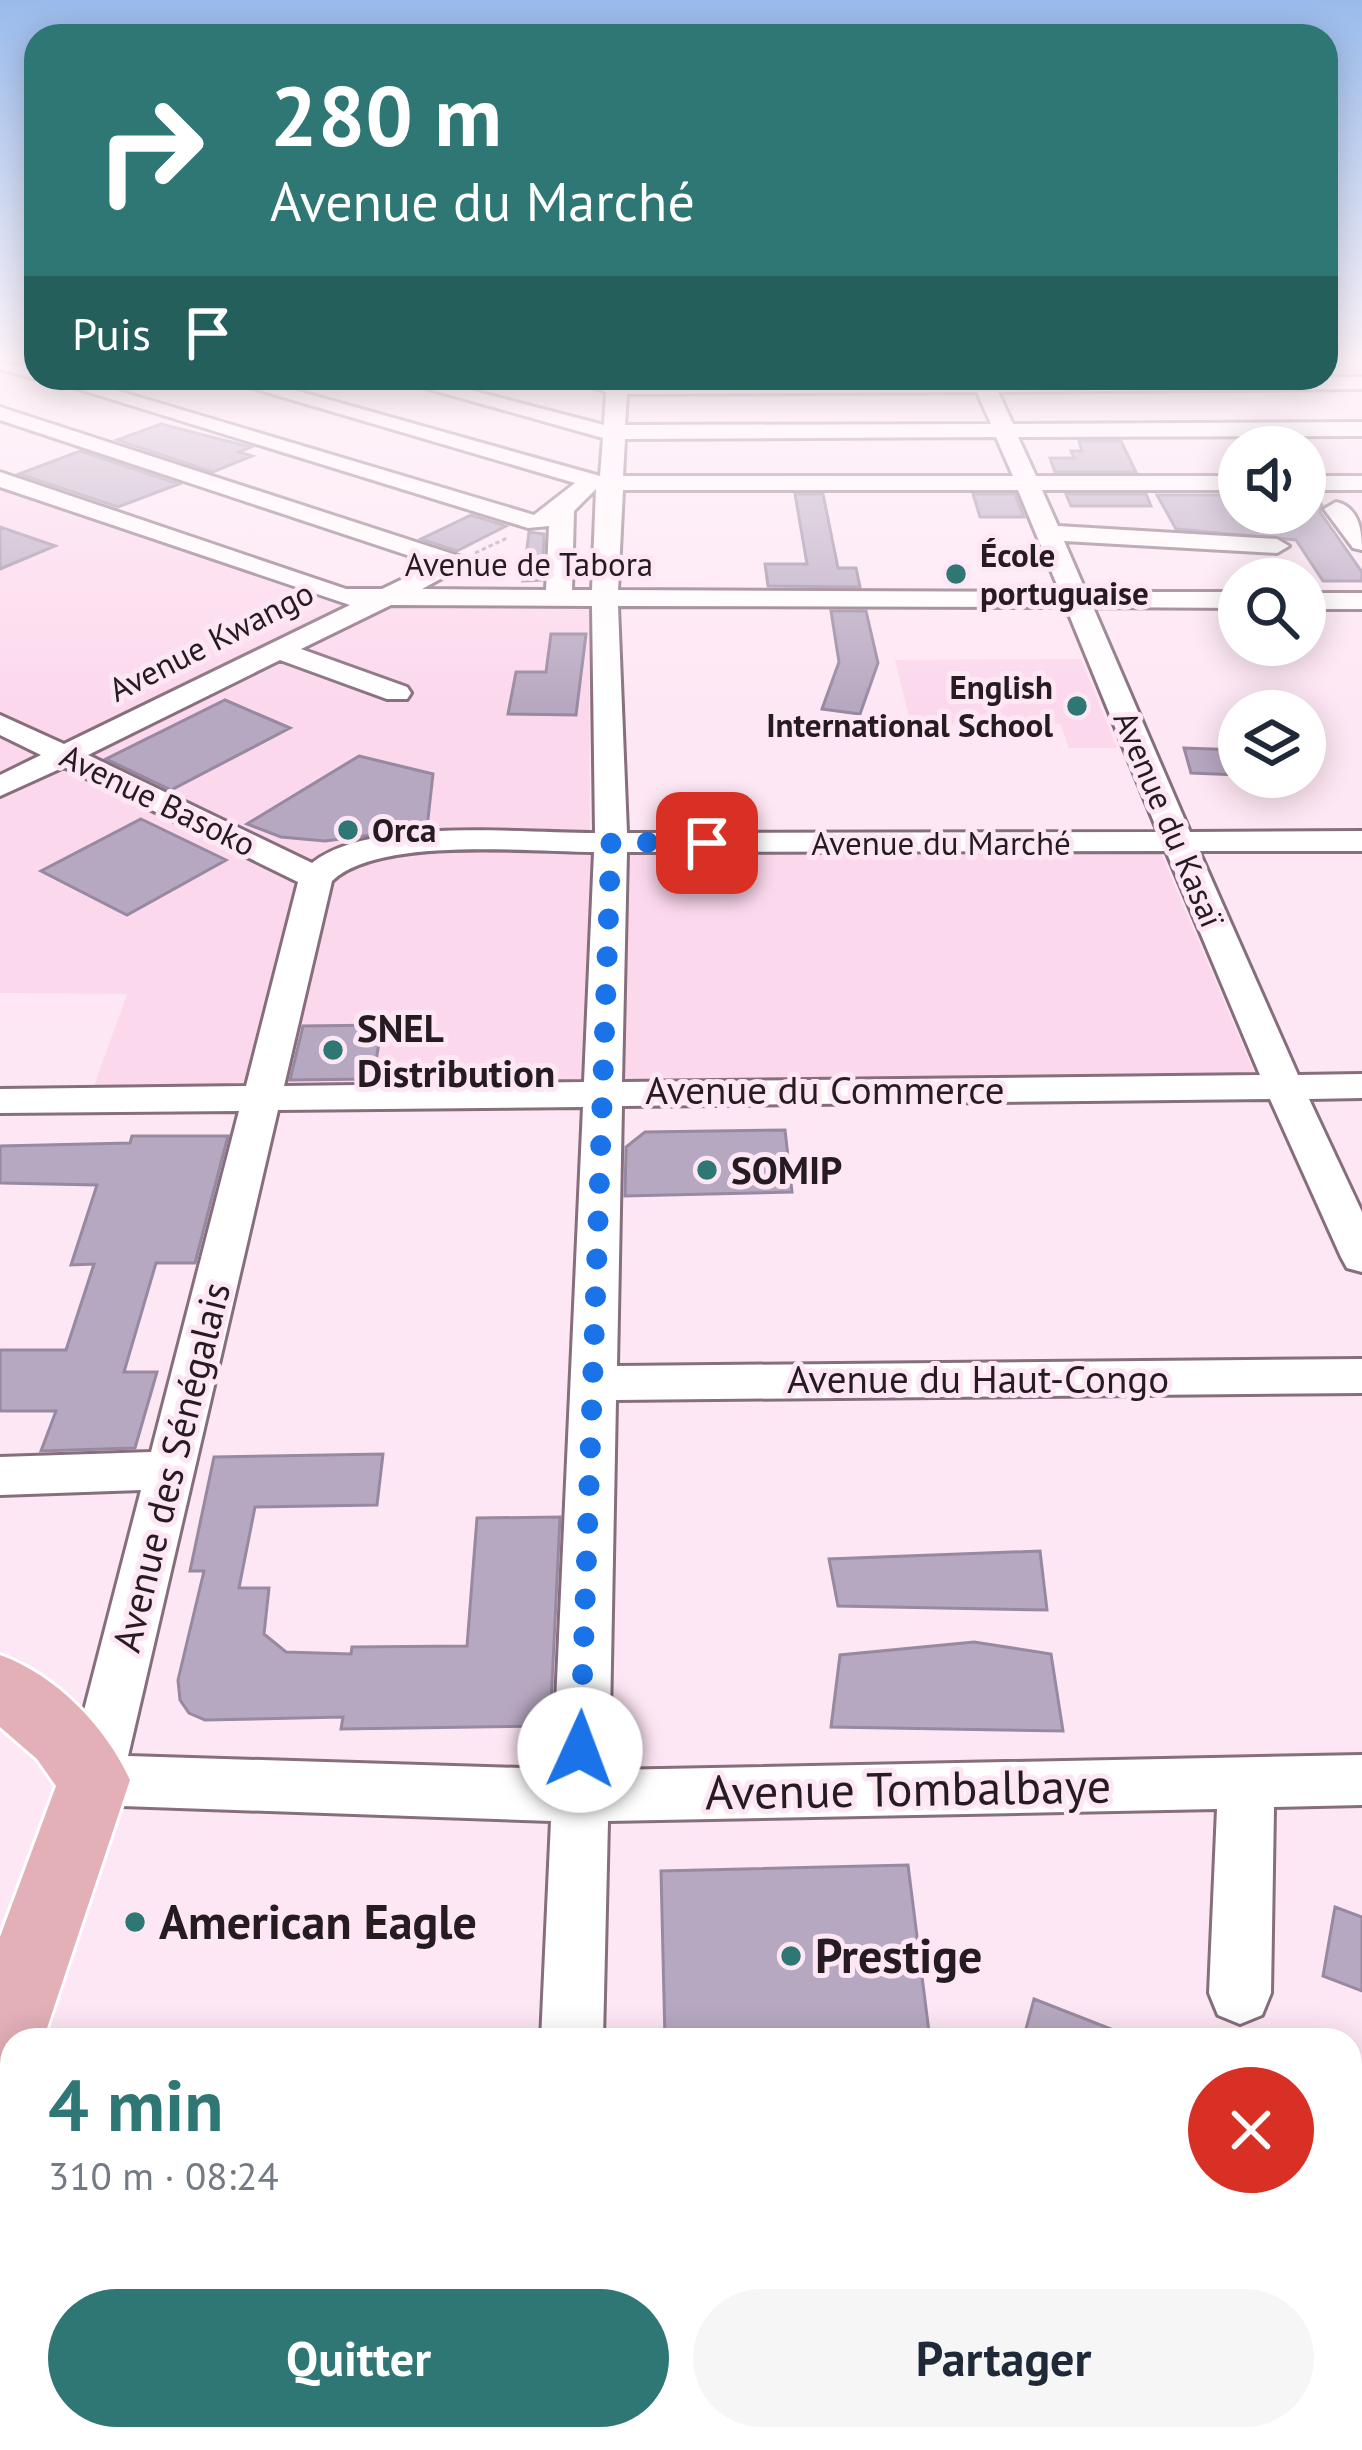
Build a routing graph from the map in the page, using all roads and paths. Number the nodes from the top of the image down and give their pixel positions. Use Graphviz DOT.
graph roads {
  1 [pos="80,477"];
  2 [pos="196,477"];
  3 [pos="384,477"];
  4 [pos="579,477"];
  5 [pos="601,477"];
  6 [pos="1024,477"];
  7 [pos="0,479"];
  8 [pos="1326,479"];
  9 [pos="599,483"];
  10 [pos="1362,483"];
  11 [pos="1218,484"];
  12 [pos="1028,485"];
  13 [pos="38,493"];
  14 [pos="0,507"];
  15 [pos="562,509"];
  16 [pos="1336,509"];
  17 [pos="537,523"];
  18 [pos="1048,533"];
  19 [pos="1362,543"];
  20 [pos="1277,546"];
  21 [pos="456,562"];
  22 [pos="559,597"];
  23 [pos="605,597"];
  24 [pos="377,598"];
  25 [pos="1078,598"];
  26 [pos="1218,600"];
  27 [pos="1326,601"];
  28 [pos="1362,602"];
  29 [pos="274,649"];
  30 [pos="397,694"];
  31 [pos="0,724"];
  32 [pos="67,755"];
  33 [pos="0,787"];
  34 [pos="1362,841"];
  35 [pos="611,842"];
  36 [pos="1181,844"];
  37 [pos="316,878"];
  38 [pos="1362,1086"];
  39 [pos="1282,1087"];
  40 [pos="602,1091"];
  41 [pos="264,1097"];
  42 [pos="0,1101"];
  43 [pos="1362,1257"];
  44 [pos="1362,1376"];
  45 [pos="593,1383"];
  46 [pos="170,1469"];
  47 [pos="0,1477"];
  48 [pos="0,1685"];
  49 [pos="94,1780"];
  50 [pos="1362,1780"];
  51 [pos="1246,1783"];
  52 [pos="578,1796"];
  53 [pos="1240,1993"];
  54 [pos="7,2028"];
  55 [pos="572,2028"];
  1 -- 13 [label="street"];
  2 -- 21 [label="street"];
  3 -- 17 [label="street"];
  4 -- 9 [label="street"];
  5 -- 9 [label="street"];
  6 -- 12 [label="street, Avenue du Kasaï"];
  7 -- 13 [label="street, Avenue de Tabora"];
  8 -- 10 [label="street"];
  9 -- 12 [label="street"];
  9 -- 15 [label="street"];
  9 -- 23 [label="street"];
  11 -- 12 [label="street"];
  12 -- 18 [label="street, Avenue du Kasaï"];
  13 -- 14 [label="street"];
  13 -- 24 [label="street, Avenue de Tabora"];
  15 -- 17 [label="street"];
  15 -- 22 [label="street"];
  16 -- 19 [label="street"];
  17 -- 21 [label="path"];
  18 -- 20 [label="street"];
  18 -- 25 [label="street, Avenue du Kasaï"];
  21 -- 24 [label="street, Avenue Kwango"];
  22 -- 23 [label="street, Avenue de Tabora"];
  22 -- 24 [label="street, Avenue de Tabora"];
  23 -- 25 [label="street, Avenue de Tabora"];
  23 -- 35 [label="street"];
  24 -- 29 [label="street, Avenue Kwango"];
  25 -- 26 [label="street, Avenue de Tabora"];
  25 -- 36 [label="street, Avenue du Kasaï"];
  27 -- 28 [label="street"];
  29 -- 30 [label="street"];
  29 -- 32 [label="street, Avenue Kwango"];
  31 -- 32 [label="street, Avenue Basoko"];
  32 -- 33 [label="street, Avenue Kwango"];
  32 -- 37 [label="street, Avenue Basoko"];
  34 -- 36 [label="street, Avenue du Marché"];
  35 -- 36 [label="street, Avenue du Marché"];
  35 -- 37 [label="street, Avenue du Marché"];
  35 -- 40 [label="street"];
  36 -- 39 [label="street, Avenue du Kasaï"];
  37 -- 41 [label="street, Avenue des Sénégalais"];
  38 -- 39 [label="street, Avenue du Commerce"];
  39 -- 40 [label="street, Avenue du Commerce"];
  39 -- 43 [label="street, Avenue du Kasaï"];
  40 -- 41 [label="street, Avenue du Commerce"];
  40 -- 45 [label="street"];
  41 -- 42 [label="street, Avenue du Commerce"];
  41 -- 46 [label="street, Avenue des Sénégalais"];
  44 -- 45 [label="street, Avenue du Haut-Congo"];
  45 -- 52 [label="street"];
  46 -- 47 [label="street"];
  46 -- 49 [label="street, Avenue des Sénégalais"];
  48 -- 49 [label="main road"];
  49 -- 52 [label="street, Avenue Tombalbaye"];
  49 -- 54 [label="main road, Avenue des Sénégalais"];
  50 -- 51 [label="street, Avenue Tombalbaye"];
  51 -- 52 [label="street, Avenue Tombalbaye"];
  51 -- 53 [label="street"];
  52 -- 55 [label="street"];
}
